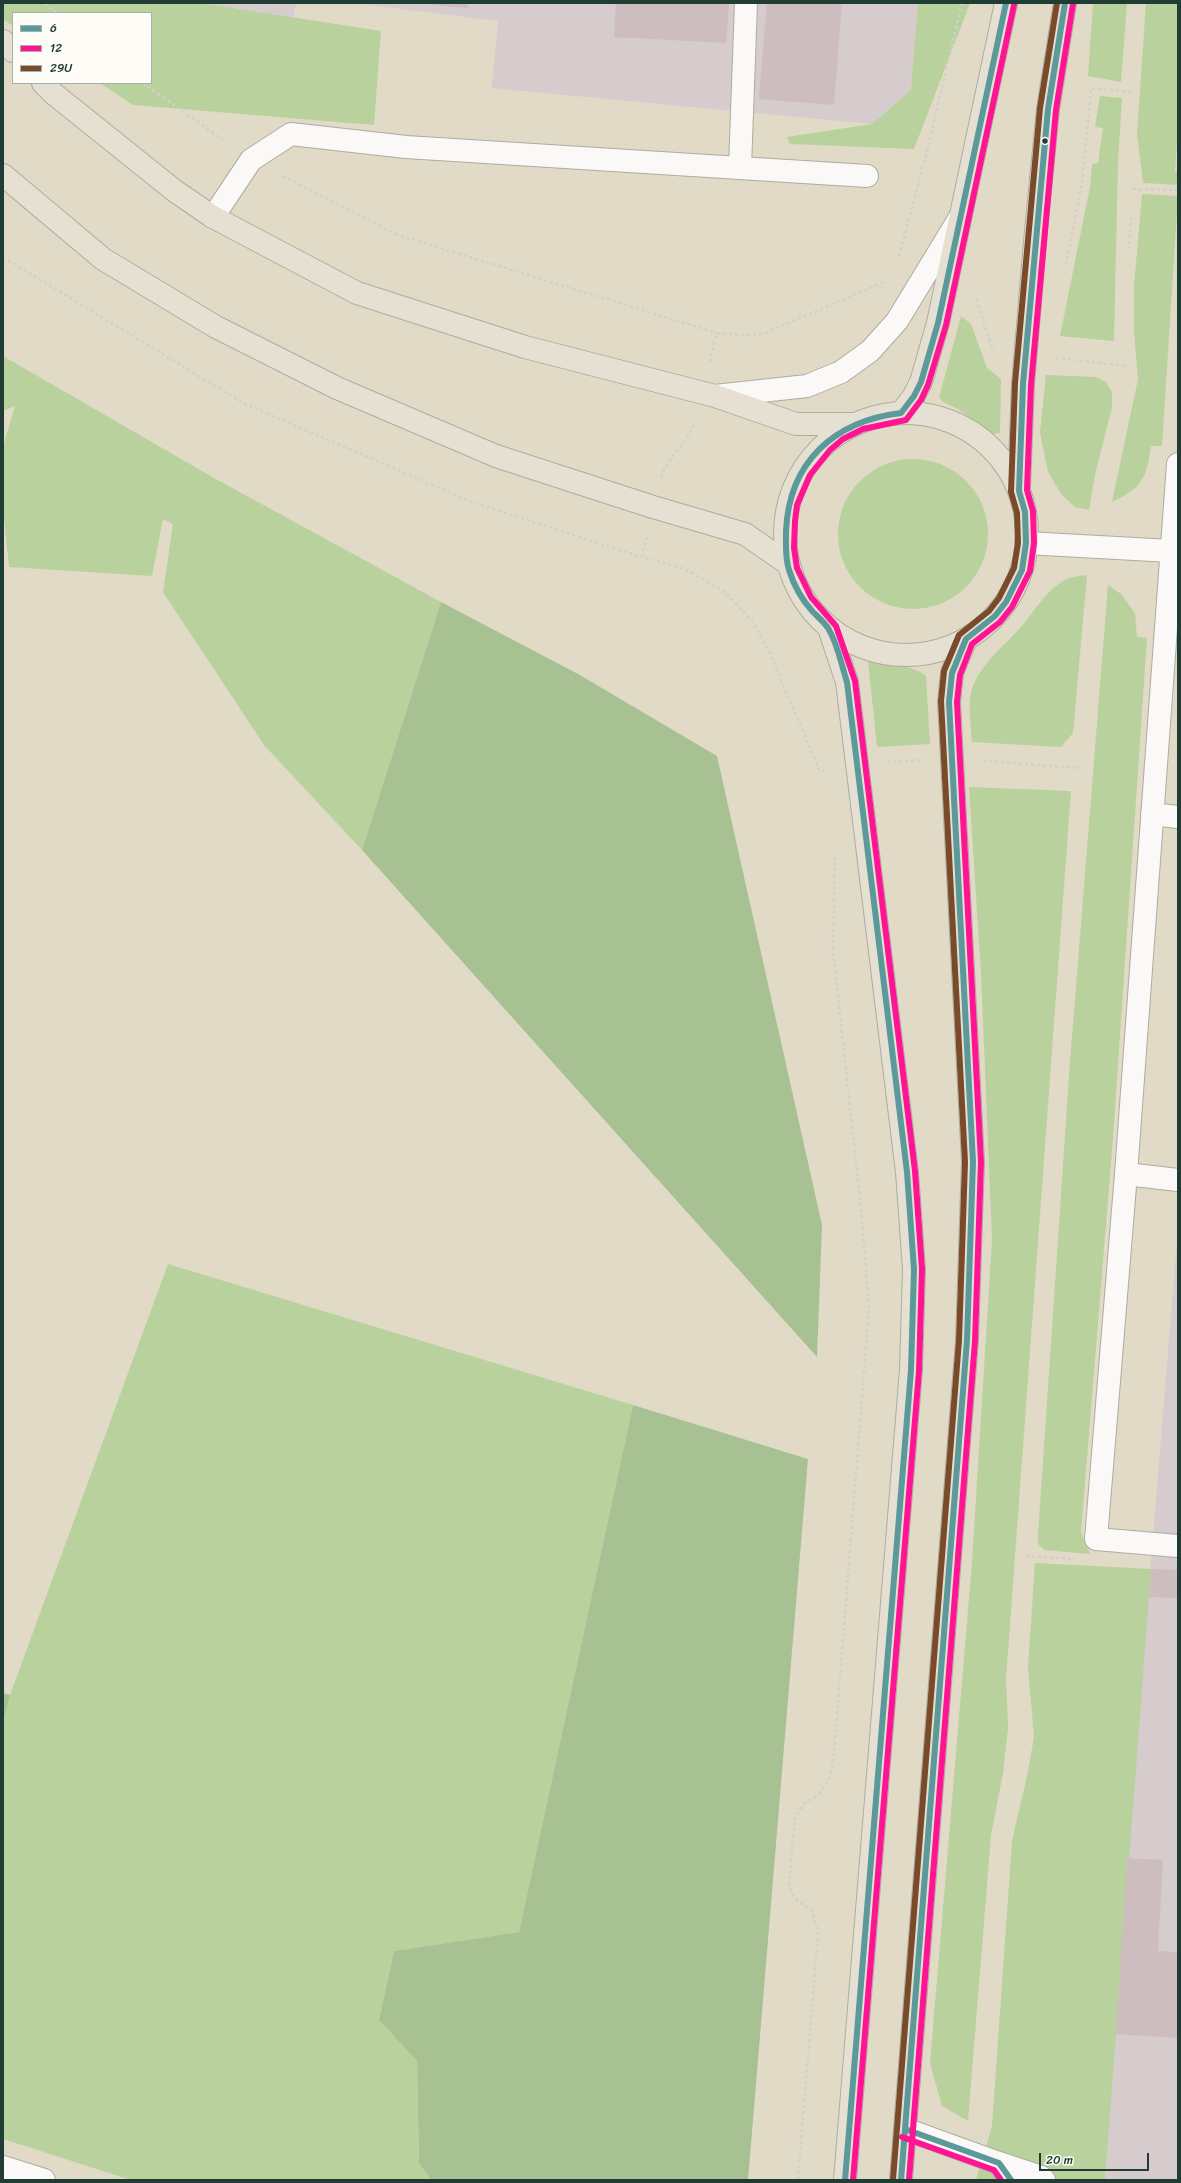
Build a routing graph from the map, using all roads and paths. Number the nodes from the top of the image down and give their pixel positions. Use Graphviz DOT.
graph roads {
  1 [pos="45,3"];
  2 [pos="746,3"];
  3 [pos="962,3"];
  4 [pos="1006,3"];
  5 [pos="1065,3"];
  6 [pos="56,12"];
  7 [pos="3,41"];
  8 [pos="12,50"];
  9 [pos="44,84"];
  10 [pos="144,84"];
  11 [pos="1132,92"];
  12 [pos="252,160"];
  13 [pos="740,167"];
  14 [pos="3,175"];
  15 [pos="867,176"];
  16 [pos="1133,189"];
  17 [pos="1178,190"];
  18 [pos="1132,213"];
  19 [pos="213,217"];
  20 [pos="960,218"];
  21 [pos="1128,250"];
  22 [pos="3,257"];
  23 [pos="898,258"];
  24 [pos="1066,267"];
  25 [pos="919,285"];
  26 [pos="944,290"];
  27 [pos="717,333"];
  28 [pos="1026,355"];
  29 [pos="1127,366"];
  30 [pos="708,396"];
  31 [pos="900,413"];
  32 [pos="853,424"];
  33 [pos="1178,464"];
  34 [pos="1019,491"];
  35 [pos="653,507"];
  36 [pos="1026,543"];
  37 [pos="1171,551"];
  38 [pos="642,557"];
  39 [pos="787,563"];
  40 [pos="829,628"];
  41 [pos="966,639"];
  42 [pos="952,759"];
  43 [pos="856,763"];
  44 [pos="1080,768"];
  45 [pos="831,776"];
  46 [pos="1152,814"];
  47 [pos="1178,817"];
  48 [pos="835,849"];
  49 [pos="1126,1174"];
  50 [pos="1178,1180"];
  51 [pos="1096,1539"];
  52 [pos="1178,1546"];
  53 [pos="1026,1556"];
  54 [pos="905,2129"];
  55 [pos="3,2167"];
  56 [pos="1005,2171"];
  57 [pos="44,2180"];
  58 [pos="798,2180"];
  59 [pos="845,2180"];
  60 [pos="901,2180"];
  61 [pos="1044,2180"];
  1 -- 6 [label="path"];
  2 -- 13 [label="street"];
  3 -- 23 [label="path"];
  4 -- 20 [label="main road"];
  5 -- 28 [label="main road"];
  7 -- 8 [label="main road"];
  9 -- 19 [label="main road"];
  10 -- 12 [label="path"];
  11 -- 24 [label="path"];
  12 -- 13 [label="street"];
  12 -- 19 [label="street"];
  12 -- 27 [label="path"];
  13 -- 15 [label="street"];
  14 -- 35 [label="main road"];
  16 -- 17 [label="path"];
  18 -- 21 [label="path"];
  19 -- 30 [label="main road"];
  20 -- 25 [label="street"];
  20 -- 26 [label="main road"];
  22 -- 38 [label="path"];
  25 -- 27 [label="path"];
  25 -- 30 [label="street"];
  26 -- 28 [label="path"];
  26 -- 31 [label="main road"];
  27 -- 30 [label="path"];
  28 -- 29 [label="path"];
  28 -- 34 [label="main road"];
  30 -- 32 [label="main road"];
  30 -- 35 [label="path"];
  31 -- 32 [label="main road"];
  31 -- 34 [label="main road"];
  32 -- 39 [label="main road"];
  33 -- 37 [label="street"];
  34 -- 36 [label="main road"];
  35 -- 38 [label="path"];
  35 -- 39 [label="main road"];
  36 -- 37 [label="street"];
  36 -- 41 [label="main road"];
  37 -- 46 [label="street"];
  38 -- 45 [label="path"];
  39 -- 40 [label="main road"];
  40 -- 41 [label="main road"];
  40 -- 43 [label="main road"];
  41 -- 42 [label="main road"];
  42 -- 43 [label="path"];
  42 -- 44 [label="path"];
  42 -- 54 [label="main road"];
  43 -- 59 [label="main road"];
  46 -- 47 [label="street"];
  46 -- 49 [label="street"];
  48 -- 58 [label="path"];
  49 -- 50 [label="street"];
  49 -- 51 [label="street"];
  51 -- 52 [label="street"];
  51 -- 53 [label="path"];
  54 -- 56 [label="street"];
  54 -- 60 [label="main road"];
  55 -- 57 [label="street"];
  56 -- 61 [label="street"];
}
